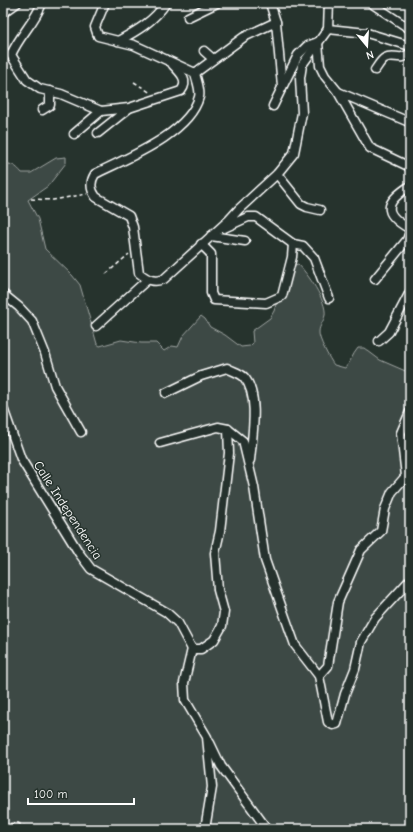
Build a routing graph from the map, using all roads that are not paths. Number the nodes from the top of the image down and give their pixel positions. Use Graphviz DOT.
graph roads {
  1 [pos="17,3"];
  2 [pos="42,3"];
  3 [pos="105,3"];
  4 [pos="166,3"];
  5 [pos="217,3"];
  6 [pos="270,3"];
  7 [pos="329,3"];
  8 [pos="371,3"];
  9 [pos="3,14"];
  10 [pos="188,17"];
  11 [pos="276,22"];
  12 [pos="328,29"];
  13 [pos="410,29"];
  14 [pos="118,41"];
  15 [pos="318,42"];
  16 [pos="410,46"];
  17 [pos="204,51"];
  18 [pos="410,53"];
  19 [pos="213,59"];
  20 [pos="169,60"];
  21 [pos="375,70"];
  22 [pos="195,73"];
  23 [pos="282,86"];
  24 [pos="50,91"];
  25 [pos="338,92"];
  26 [pos="273,106"];
  27 [pos="129,108"];
  28 [pos="42,110"];
  29 [pos="101,110"];
  30 [pos="410,114"];
  31 [pos="410,124"];
  32 [pos="98,133"];
  33 [pos="74,134"];
  34 [pos="410,167"];
  35 [pos="277,174"];
  36 [pos="410,186"];
  37 [pos="320,210"];
  38 [pos="410,229"];
  39 [pos="410,232"];
  40 [pos="212,235"];
  41 [pos="245,241"];
  42 [pos="201,244"];
  43 [pos="293,244"];
  44 [pos="375,279"];
  45 [pos="147,280"];
  46 [pos="410,292"];
  47 [pos="3,294"];
  48 [pos="329,298"];
  49 [pos="96,326"];
  50 [pos="379,341"];
  51 [pos="166,393"];
  52 [pos="3,408"];
  53 [pos="410,412"];
  54 [pos="228,429"];
  55 [pos="81,432"];
  56 [pos="160,444"];
  57 [pos="410,452"];
  58 [pos="405,464"];
  59 [pos="249,466"];
  60 [pos="410,580"];
  61 [pos="192,649"];
  62 [pos="319,676"];
  63 [pos="207,737"];
  64 [pos="205,829"];
  65 [pos="267,829"];
  1 -- 9 [label="street"];
  2 -- 24 [label="street"];
  3 -- 14 [label="street"];
  4 -- 14 [label="street"];
  5 -- 10 [label="street"];
  6 -- 11 [label="street"];
  7 -- 12 [label="street"];
  8 -- 13 [label="street"];
  11 -- 19 [label="street"];
  11 -- 23 [label="street"];
  12 -- 15 [label="street"];
  12 -- 16 [label="street"];
  14 -- 20 [label="street"];
  15 -- 23 [label="street"];
  15 -- 25 [label="street"];
  15 -- 35 [label="street"];
  17 -- 19 [label="street"];
  18 -- 21 [label="street"];
  19 -- 22 [label="street"];
  20 -- 22 [label="street"];
  20 -- 27 [label="street"];
  22 -- 45 [label="street"];
  23 -- 26 [label="street"];
  24 -- 28 [label="street"];
  24 -- 29 [label="street"];
  25 -- 31 [label="street"];
  25 -- 34 [label="street"];
  27 -- 29 [label="street"];
  27 -- 32 [label="street"];
  29 -- 33 [label="street"];
  30 -- 31 [label="street"];
  35 -- 37 [label="street"];
  35 -- 40 [label="street"];
  36 -- 38 [label="street"];
  39 -- 44 [label="street"];
  40 -- 41 [label="street"];
  40 -- 42 [label="street"];
  40 -- 43 [label="street"];
  42 -- 43 [label="street"];
  42 -- 45 [label="street"];
  43 -- 48 [label="street"];
  45 -- 49 [label="street"];
  46 -- 50 [label="street"];
  47 -- 55 [label="street"];
  51 -- 59 [label="street"];
  52 -- 61 [label="street, Calle Independencia"];
  53 -- 58 [label="street"];
  54 -- 56 [label="street"];
  54 -- 59 [label="street"];
  54 -- 61 [label="street"];
  57 -- 58 [label="street"];
  58 -- 62 [label="street"];
  59 -- 62 [label="street"];
  60 -- 62 [label="street"];
  61 -- 63 [label="street"];
  63 -- 64 [label="street"];
  63 -- 65 [label="street"];
}
